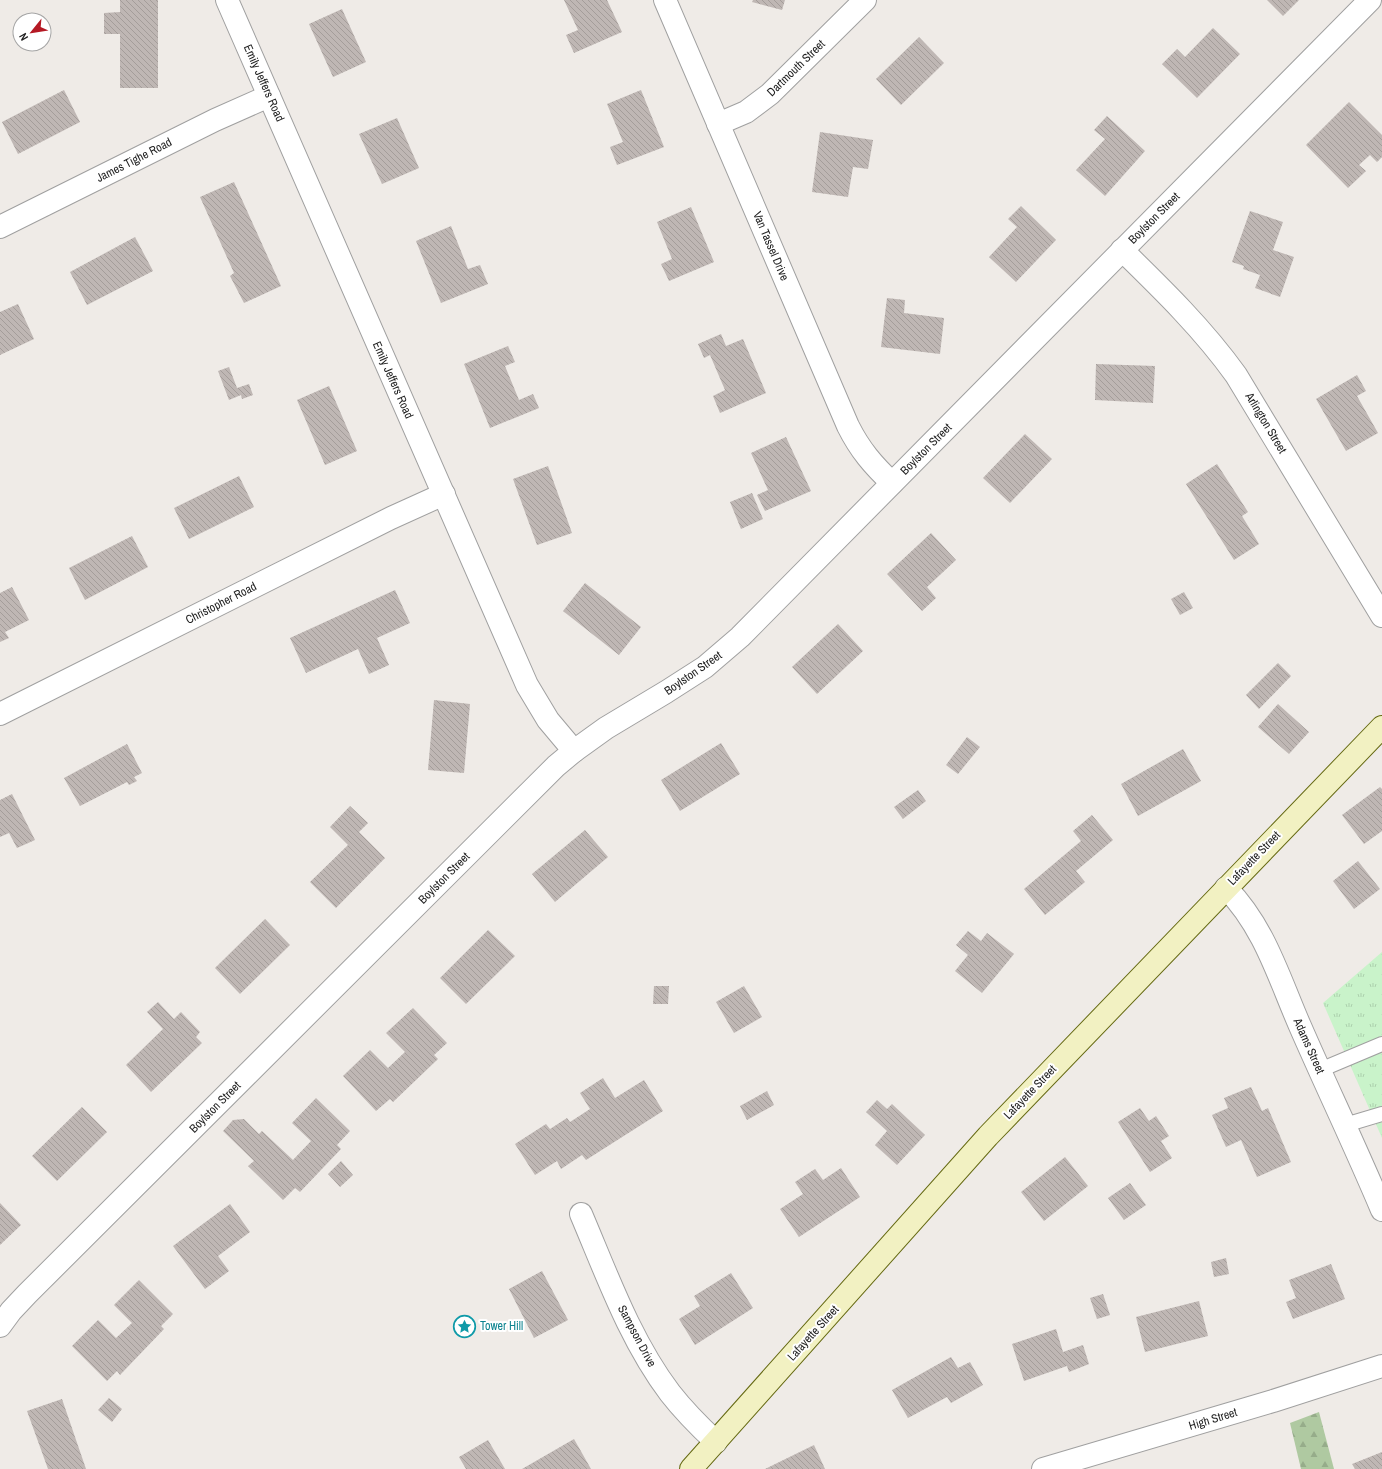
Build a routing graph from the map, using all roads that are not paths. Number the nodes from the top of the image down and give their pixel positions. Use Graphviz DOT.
graph roads {
  1 [pos="228,0"];
  2 [pos="665,0"];
  3 [pos="865,0"];
  4 [pos="1370,0"];
  5 [pos="269,96"];
  6 [pos="718,124"];
  7 [pos="0,227"];
  8 [pos="1122,250"];
  9 [pos="892,483"];
  10 [pos="444,494"];
  11 [pos="1382,616"];
  12 [pos="0,714"];
  13 [pos="1382,726"];
  14 [pos="574,751"];
  15 [pos="1226,888"];
  16 [pos="1382,1044"];
  17 [pos="1320,1070"];
  18 [pos="1382,1114"];
  19 [pos="1345,1125"];
  20 [pos="1382,1210"];
  21 [pos="581,1214"];
  22 [pos="0,1326"];
  23 [pos="1382,1366"];
  24 [pos="716,1442"];
  25 [pos="691,1469"];
  26 [pos="1043,1469"];
  1 -- 5 [label="street, Emily Jeffers Road"];
  2 -- 6 [label="street, Van Tassel Drive"];
  3 -- 6 [label="street, Dartmouth Street"];
  4 -- 8 [label="street, Boylston Street"];
  5 -- 7 [label="street, James Tighe Road"];
  5 -- 10 [label="street, Emily Jeffers Road"];
  6 -- 9 [label="street, Van Tassel Drive"];
  8 -- 9 [label="street, Boylston Street"];
  8 -- 11 [label="street, Arlington Street"];
  9 -- 14 [label="street, Boylston Street"];
  10 -- 12 [label="street, Christopher Road"];
  10 -- 14 [label="street, Emily Jeffers Road"];
  13 -- 15 [label="main road, Lafayette Street"];
  14 -- 22 [label="street, Boylston Street"];
  15 -- 17 [label="street, Adams Street"];
  15 -- 24 [label="main road, Lafayette Street"];
  16 -- 17 [label="lane"];
  17 -- 19 [label="street, Adams Street"];
  18 -- 19 [label="lane"];
  19 -- 20 [label="street, Adams Street"];
  21 -- 24 [label="street, Sampson Drive"];
  23 -- 26 [label="street, High Street"];
  24 -- 25 [label="main road, Lafayette Street"];
}
